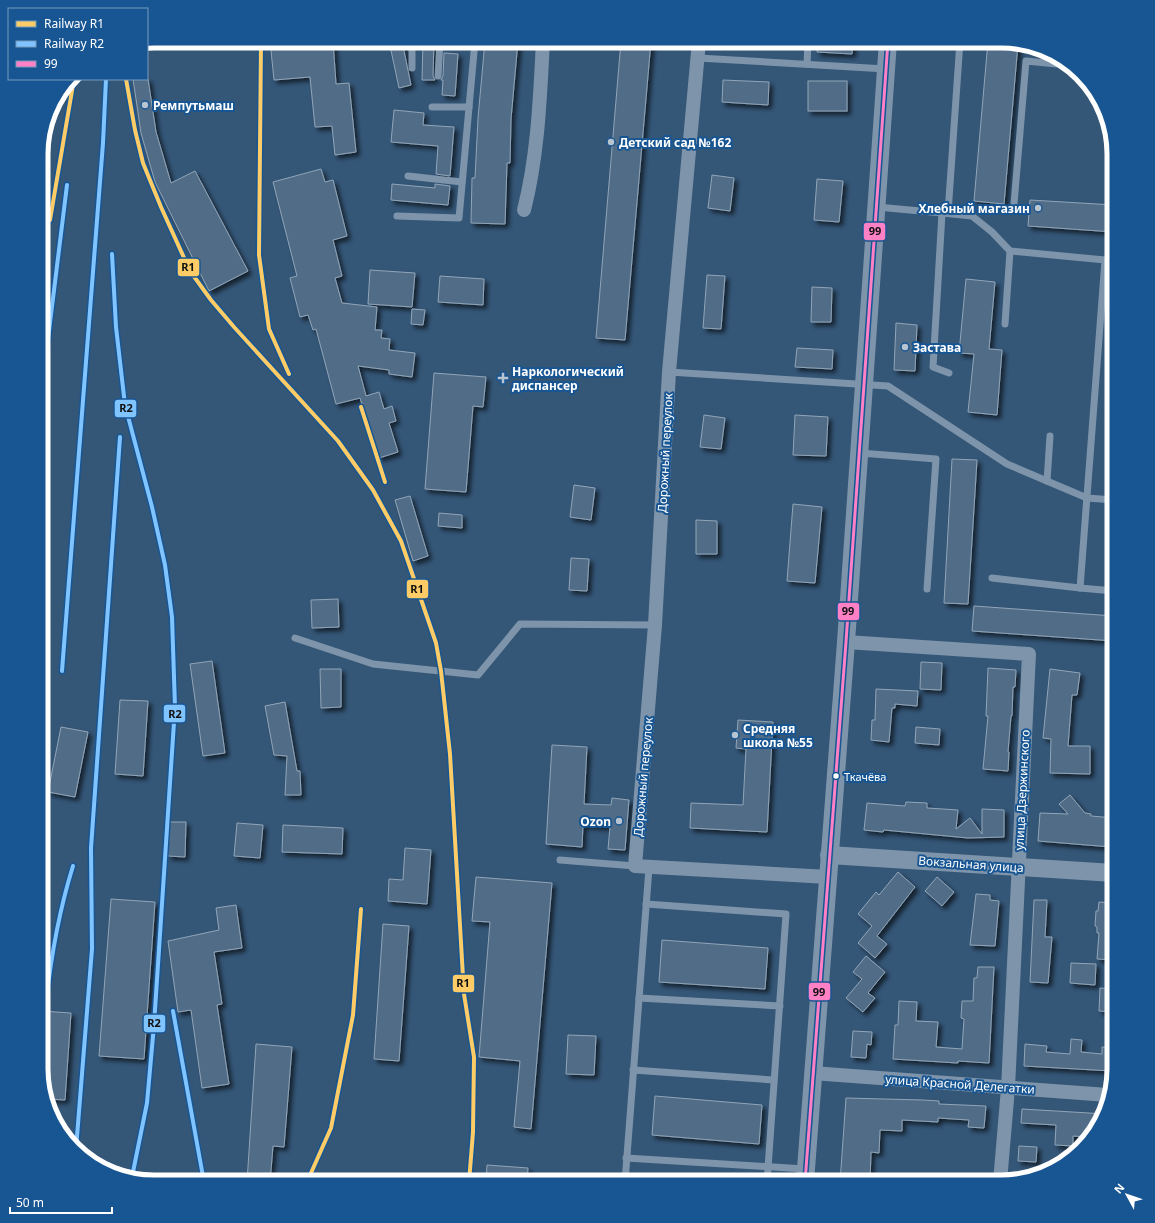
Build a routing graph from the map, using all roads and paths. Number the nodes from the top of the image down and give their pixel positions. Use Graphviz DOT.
graph roads {
  1 [pos="412,48"];
  2 [pos="440,48"];
  3 [pos="474,48"];
  4 [pos="543,48"];
  5 [pos="699,48"];
  6 [pos="808,48"];
  7 [pos="888,48"];
  8 [pos="959,48"];
  9 [pos="698,58"];
  10 [pos="807,64"];
  11 [pos="1057,64"];
  12 [pos="412,68"];
  13 [pos="886,69"];
  14 [pos="438,76"];
  15 [pos="432,107"];
  16 [pos="469,107"];
  17 [pos="408,176"];
  18 [pos="462,182"];
  19 [pos="1014,204"];
  20 [pos="877,207"];
  21 [pos="524,210"];
  22 [pos="945,213"];
  23 [pos="397,216"];
  24 [pos="1010,251"];
  25 [pos="1005,324"];
  26 [pos="669,372"];
  27 [pos="949,373"];
  28 [pos="863,384"];
  29 [pos="1050,436"];
  30 [pos="858,453"];
  31 [pos="1047,481"];
  32 [pos="1087,498"];
  33 [pos="1107,499"];
  34 [pos="992,578"];
  35 [pos="1080,588"];
  36 [pos="927,589"];
  37 [pos="1107,590"];
  38 [pos="655,625"];
  39 [pos="295,638"];
  40 [pos="846,642"];
  41 [pos="829,855"];
  42 [pos="560,860"];
  43 [pos="642,867"];
  44 [pos="1018,867"];
  45 [pos="1107,873"];
  46 [pos="828,877"];
  47 [pos="646,904"];
  48 [pos="639,998"];
  49 [pos="780,1006"];
  50 [pos="633,1070"];
  51 [pos="812,1074"];
  52 [pos="774,1080"];
  53 [pos="1008,1088"];
  54 [pos="1104,1095"];
  55 [pos="626,1158"];
  56 [pos="768,1167"];
  57 [pos="625,1175"];
  58 [pos="767,1175"];
  59 [pos="801,1175"];
  60 [pos="805,1175"];
  61 [pos="1001,1175"];
  1 -- 12 [label="lane"];
  2 -- 14 [label="lane"];
  3 -- 16 [label="lane"];
  4 -- 21 [label="street"];
  5 -- 9 [label="street, Дорожный переулок"];
  6 -- 10 [label="lane"];
  7 -- 13 [label="street"];
  8 -- 22 [label="lane"];
  9 -- 10 [label="lane"];
  9 -- 26 [label="street, Дорожный переулок"];
  10 -- 13 [label="lane"];
  11 -- 19 [label="lane"];
  13 -- 20 [label="street"];
  15 -- 16 [label="lane"];
  16 -- 18 [label="lane"];
  17 -- 18 [label="lane"];
  18 -- 23 [label="lane"];
  20 -- 22 [label="lane"];
  20 -- 28 [label="street"];
  22 -- 24 [label="lane"];
  22 -- 27 [label="lane"];
  24 -- 25 [label="lane"];
  24 -- 32 [label="lane"];
  26 -- 28 [label="lane"];
  26 -- 38 [label="street, Дорожный переулок"];
  28 -- 30 [label="street"];
  28 -- 31 [label="lane"];
  29 -- 31 [label="lane"];
  30 -- 36 [label="lane"];
  30 -- 40 [label="street"];
  31 -- 32 [label="lane"];
  32 -- 33 [label="lane"];
  32 -- 35 [label="lane"];
  34 -- 35 [label="lane"];
  35 -- 37 [label="lane"];
  38 -- 39 [label="lane"];
  38 -- 43 [label="street, Дорожный переулок"];
  40 -- 41 [label="street"];
  40 -- 44 [label="street, улица Дзержинского"];
  41 -- 44 [label="street, Вокзальная улица"];
  41 -- 46 [label="street"];
  42 -- 43 [label="lane"];
  43 -- 46 [label="street"];
  43 -- 47 [label="lane"];
  44 -- 45 [label="street, Вокзальная улица"];
  44 -- 53 [label="street, улица Дзержинского"];
  46 -- 51 [label="street"];
  47 -- 48 [label="lane"];
  47 -- 49 [label="lane"];
  48 -- 49 [label="lane"];
  48 -- 50 [label="lane"];
  49 -- 52 [label="lane"];
  50 -- 52 [label="lane"];
  50 -- 55 [label="lane"];
  51 -- 53 [label="street, улица Красной Делегатки"];
  51 -- 60 [label="street"];
  52 -- 56 [label="lane"];
  53 -- 54 [label="street, улица Красной Делегатки"];
  53 -- 61 [label="street, улица Дзержинского"];
  55 -- 56 [label="lane"];
  55 -- 57 [label="lane"];
  56 -- 58 [label="lane"];
  56 -- 59 [label="lane"];
}
